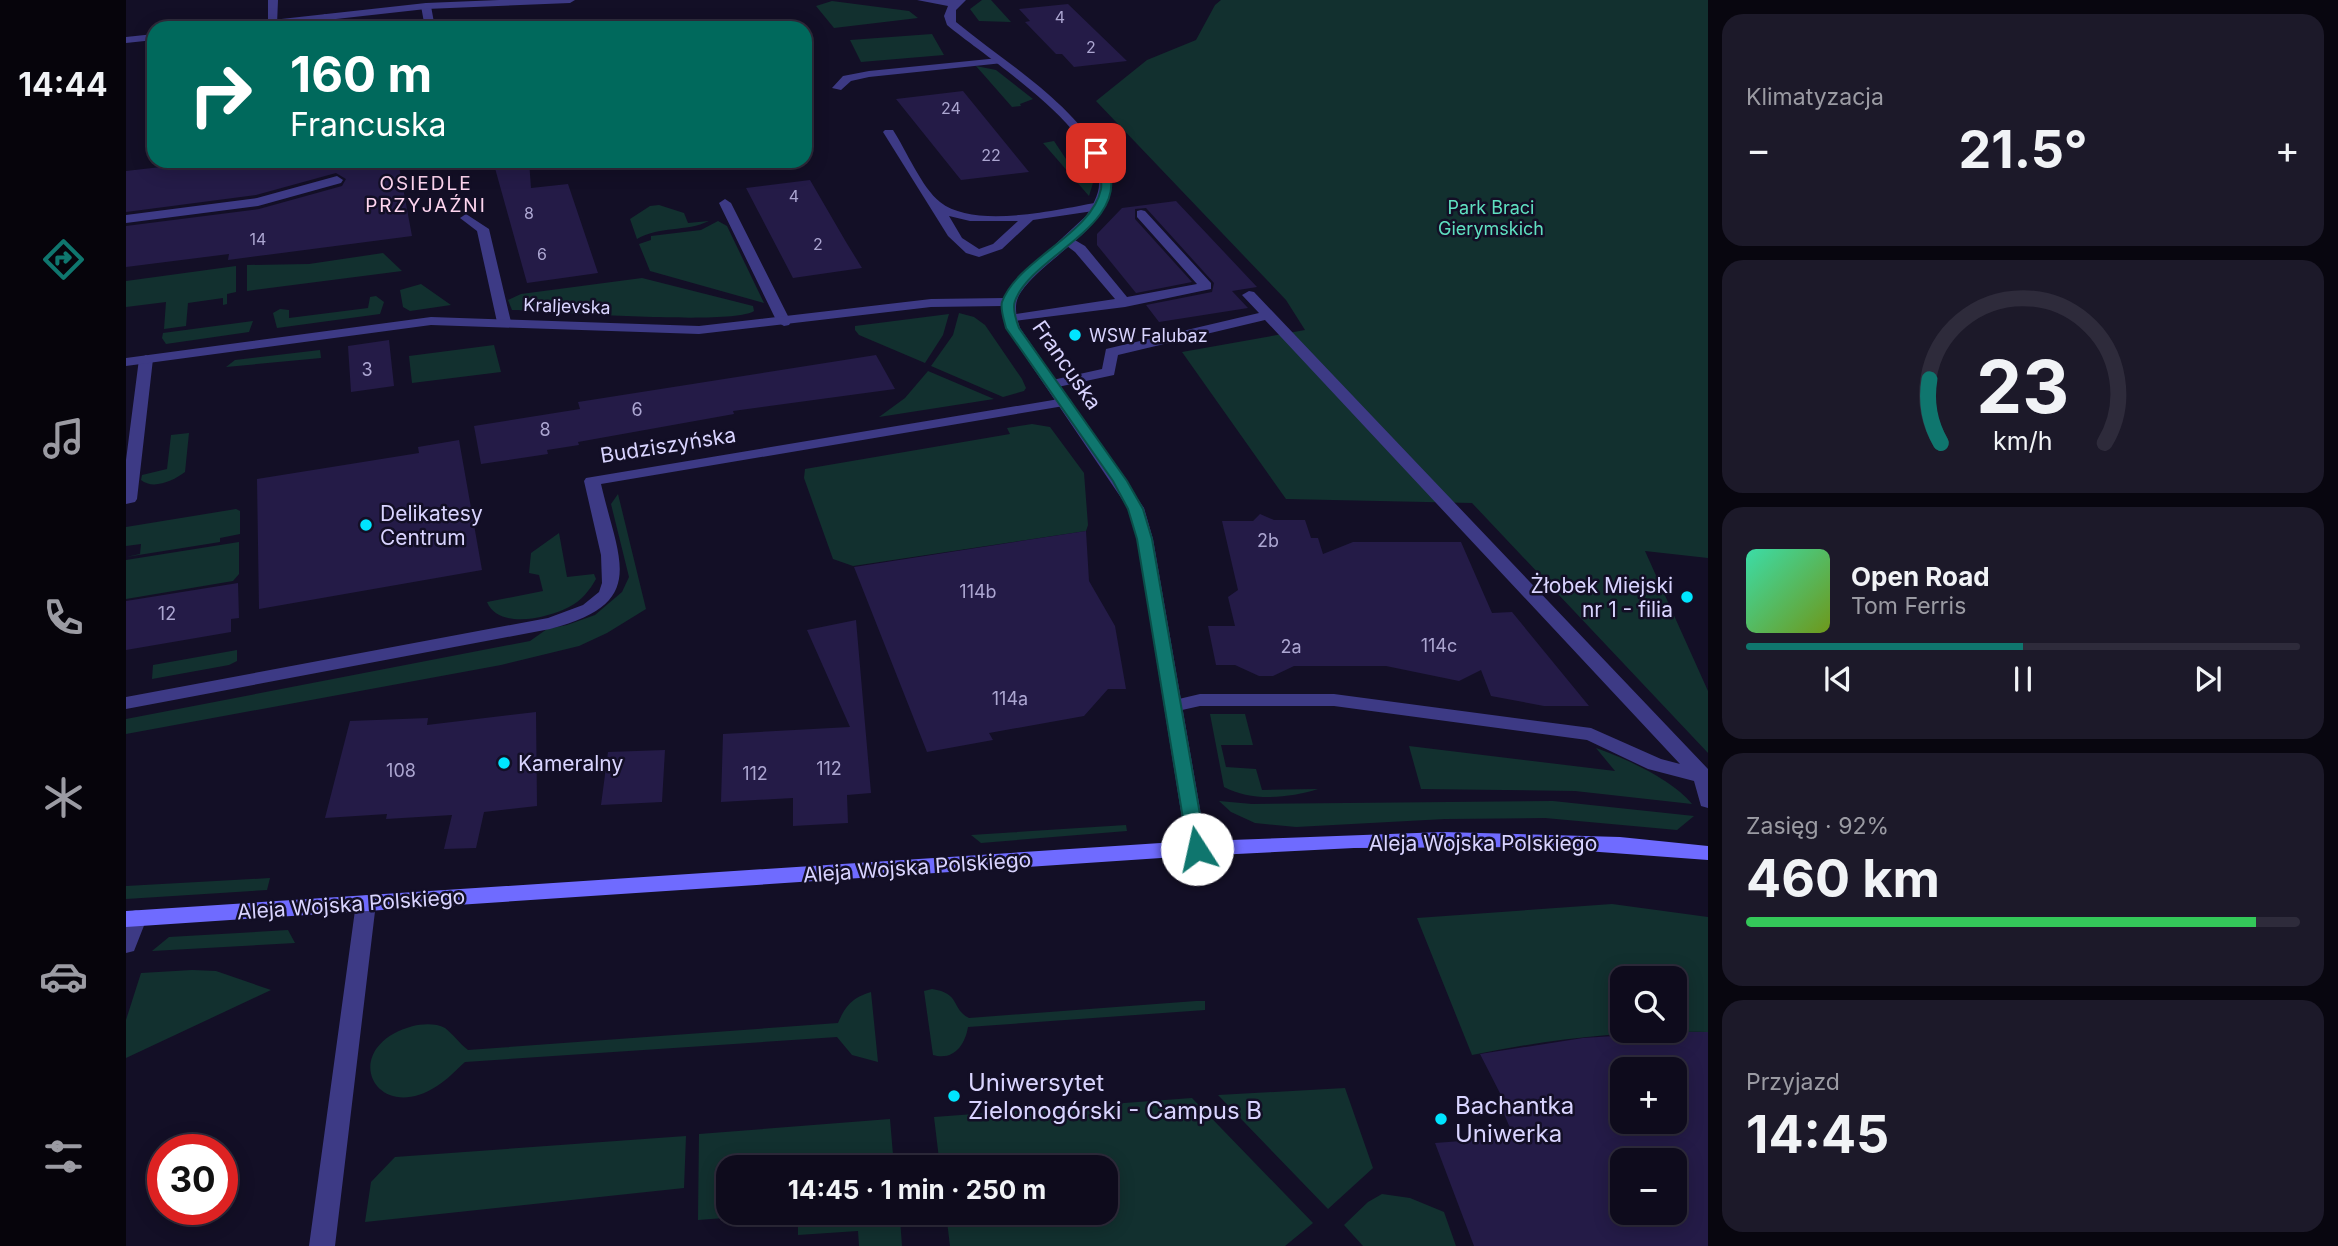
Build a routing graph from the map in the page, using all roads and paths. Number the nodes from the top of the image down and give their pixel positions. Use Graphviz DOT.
graph roads {
  1 [pos="273,0"];
  2 [pos="570,0"];
  3 [pos="922,0"];
  4 [pos="467,2"];
  5 [pos="958,2"];
  6 [pos="426,6"];
  7 [pos="274,21"];
  8 [pos="332,21"];
  9 [pos="429,21"];
  10 [pos="147,38"];
  11 [pos="126,40"];
  12 [pos="999,61"];
  13 [pos="837,88"];
  14 [pos="889,132"];
  15 [pos="337,180"];
  16 [pos="724,203"];
  17 [pos="935,204"];
  18 [pos="1100,206"];
  19 [pos="1141,214"];
  20 [pos="466,218"];
  21 [pos="1028,218"];
  22 [pos="126,219"];
  23 [pos="1068,240"];
  24 [pos="1249,295"];
  25 [pos="1125,303"];
  26 [pos="1009,311"];
  27 [pos="1268,314"];
  28 [pos="504,322"];
  29 [pos="784,322"];
  30 [pos="146,359"];
  31 [pos="126,362"];
  32 [pos="1053,384"];
  33 [pos="1065,402"];
  34 [pos="126,499"];
  35 [pos="126,703"];
  36 [pos="1173,706"];
  37 [pos="1703,776"];
  38 [pos="1708,801"];
  39 [pos="1197,849"];
  40 [pos="1708,853"];
  41 [pos="366,903"];
  42 [pos="131,918"];
  43 [pos="126,945"];
  44 [pos="322,1246"];
  1 -- 7 [label="street"];
  2 -- 4 [label="street"];
  3 -- 5 [label="street"];
  4 -- 6 [label="street"];
  5 -- 12 [label="street"];
  6 -- 8 [label="street"];
  6 -- 9 [label="street"];
  10 -- 11 [label="street"];
  12 -- 13 [label="street"];
  12 -- 18 [label="street"];
  14 -- 17 [label="street"];
  15 -- 22 [label="street"];
  16 -- 29 [label="street"];
  17 -- 21 [label="street"];
  17 -- 21 [label="street"];
  18 -- 21 [label="street"];
  18 -- 23 [label="street"];
  19 -- 25 [label="street, Kraljevska"];
  20 -- 28 [label="street"];
  23 -- 25 [label="street"];
  23 -- 26 [label="street"];
  24 -- 27 [label="street"];
  25 -- 26 [label="street, Kraljevska"];
  26 -- 29 [label="street, Kraljevska"];
  26 -- 32 [label="street, Francuska"];
  27 -- 32 [label="street"];
  27 -- 37 [label="street"];
  28 -- 29 [label="street, Kraljevska"];
  28 -- 30 [label="street, Kraljevska"];
  30 -- 31 [label="street, Kraljevska"];
  30 -- 34 [label="street"];
  32 -- 33 [label="street, Francuska"];
  33 -- 35 [label="street, Budziszyńska"];
  33 -- 36 [label="street, Francuska"];
  36 -- 37 [label="street"];
  36 -- 39 [label="street, Francuska"];
  37 -- 38 [label="street"];
  39 -- 40 [label="main road, Aleja Wojska Polskiego"];
  39 -- 41 [label="main road, Aleja Wojska Polskiego"];
  41 -- 42 [label="main road, Aleja Wojska Polskiego"];
  41 -- 44 [label="street"];
  42 -- 43 [label="street"];
}
